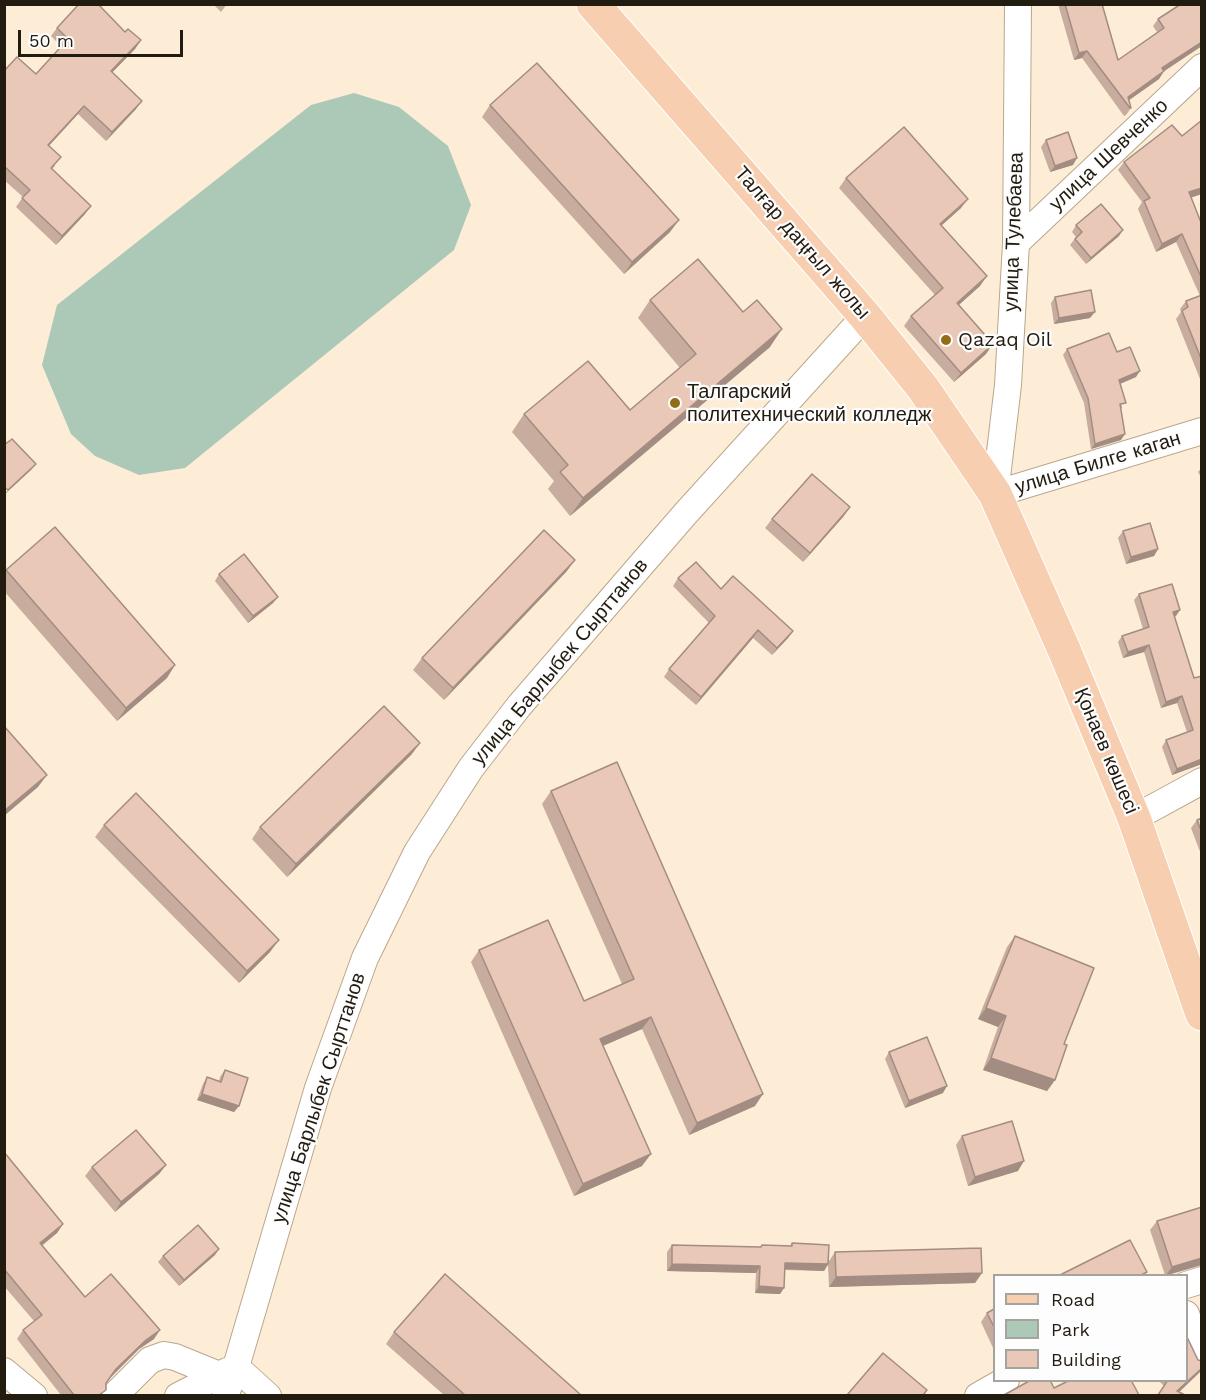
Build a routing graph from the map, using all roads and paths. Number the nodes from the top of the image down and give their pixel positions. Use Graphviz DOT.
graph roads {
  1 [pos="593,4"];
  2 [pos="1018,4"];
  3 [pos="1202,67"];
  4 [pos="1016,243"];
  5 [pos="865,316"];
  6 [pos="1202,431"];
  7 [pos="994,494"];
  8 [pos="1202,781"];
  9 [pos="1134,818"];
  10 [pos="1202,1014"];
  11 [pos="1188,1319"];
  12 [pos="1202,1357"];
  13 [pos="4,1371"];
  14 [pos="226,1379"];
  15 [pos="1002,1382"];
  16 [pos="33,1395"];
  17 [pos="114,1395"];
  18 [pos="178,1395"];
  19 [pos="268,1395"];
  20 [pos="978,1395"];
  1 -- 5 [label="main road, Талғар даңғыл жолы"];
  2 -- 4 [label="street, улица Тулебаева"];
  3 -- 4 [label="street, улица Шевченко"];
  4 -- 7 [label="street, улица Тулебаева"];
  5 -- 7 [label="main road, Талғар даңғыл жолы"];
  5 -- 14 [label="street, улица Барлыбек Сырттанов"];
  6 -- 7 [label="street, улица Билге каган"];
  7 -- 9 [label="main road, Қонаев көшесі"];
  8 -- 9 [label="street"];
  9 -- 10 [label="main road, Қонаев көшесі"];
  11 -- 12 [label="street"];
  13 -- 16 [label="street"];
  14 -- 17 [label="street"];
  14 -- 18 [label="street"];
  14 -- 19 [label="street"];
  15 -- 20 [label="street"];
}
